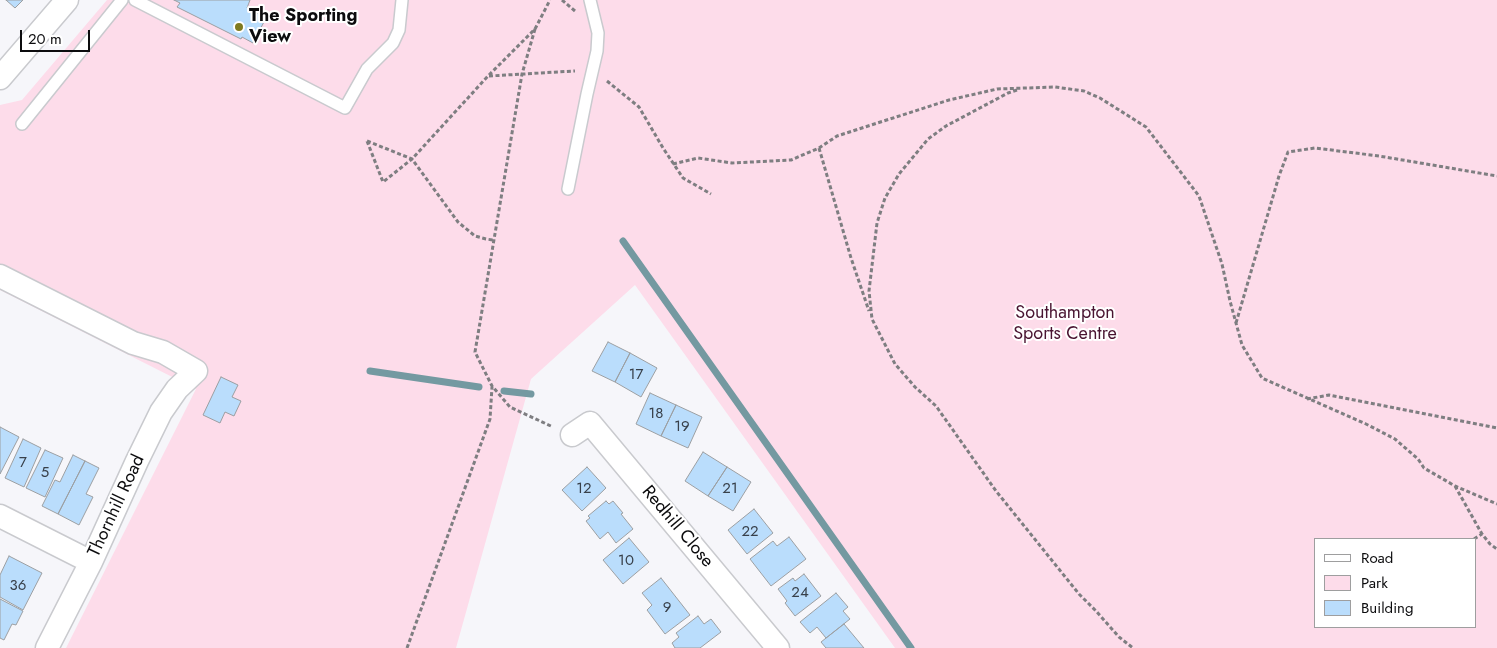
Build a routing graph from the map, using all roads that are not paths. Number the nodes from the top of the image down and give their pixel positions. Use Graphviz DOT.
graph roads {
  1 [pos="67,0"];
  2 [pos="122,0"];
  3 [pos="135,0"];
  4 [pos="402,0"];
  5 [pos="590,0"];
  6 [pos="0,78"];
  7 [pos="22,124"];
  8 [pos="568,189"];
  9 [pos="0,276"];
  10 [pos="572,435"];
  11 [pos="0,516"];
  12 [pos="91,562"];
  13 [pos="47,648"];
  14 [pos="778,648"];
  1 -- 6 [label="street"];
  2 -- 7 [label="lane"];
  3 -- 4 [label="lane"];
  5 -- 8 [label="lane"];
  9 -- 12 [label="street, Thornhill Road"];
  10 -- 14 [label="street, Redhill Close"];
  11 -- 12 [label="street"];
  12 -- 13 [label="street, Thornhill Road"];
}
